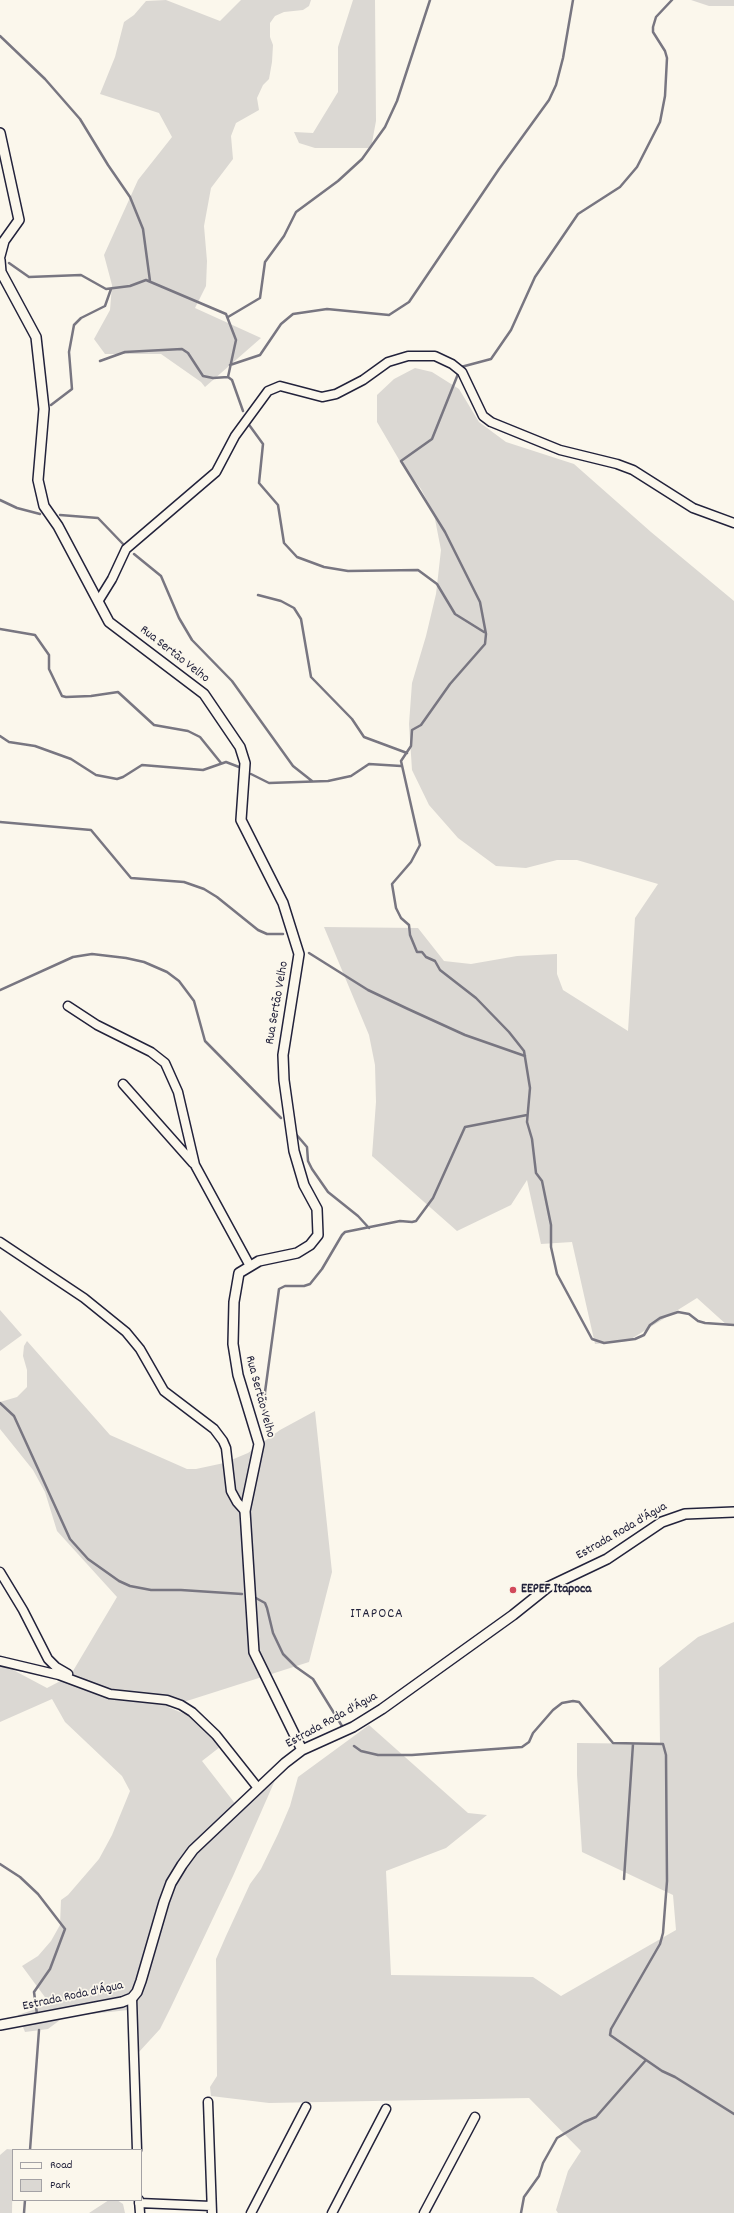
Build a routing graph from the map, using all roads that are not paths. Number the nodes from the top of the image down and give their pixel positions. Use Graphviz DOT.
graph roads {
  1 [pos="0,134"];
  2 [pos="0,256"];
  3 [pos="0,260"];
  4 [pos="734,523"];
  5 [pos="99,600"];
  6 [pos="68,1006"];
  7 [pos="123,1084"];
  8 [pos="194,1165"];
  9 [pos="0,1242"];
  10 [pos="250,1266"];
  11 [pos="245,1511"];
  12 [pos="734,1512"];
  13 [pos="0,1572"];
  14 [pos="0,1661"];
  15 [pos="77,1681"];
  16 [pos="302,1750"];
  17 [pos="258,1788"];
  18 [pos="132,1998"];
  19 [pos="0,2025"];
  20 [pos="208,2102"];
  21 [pos="306,2108"];
  22 [pos="386,2109"];
  23 [pos="475,2116"];
  24 [pos="137,2149"];
  25 [pos="139,2201"];
  26 [pos="212,2209"];
  27 [pos="140,2213"];
  28 [pos="251,2213"];
  29 [pos="332,2213"];
  30 [pos="424,2213"];
  1 -- 2 [label="street"];
  3 -- 5 [label="street, Rua Sertão Velho"];
  4 -- 5 [label="street"];
  5 -- 10 [label="street, Rua Sertão Velho"];
  6 -- 8 [label="street"];
  7 -- 8 [label="street"];
  8 -- 10 [label="street"];
  9 -- 11 [label="street"];
  10 -- 11 [label="street, Rua Sertão Velho"];
  11 -- 16 [label="street, Rua Sertão Velho"];
  12 -- 16 [label="street, Estrada Roda d'Água"];
  13 -- 15 [label="street"];
  14 -- 15 [label="street"];
  15 -- 17 [label="street"];
  16 -- 17 [label="street, Estrada Roda d'Água"];
  17 -- 18 [label="street, Estrada Roda d'Água"];
  18 -- 19 [label="street, Estrada Roda d'Água"];
  18 -- 24 [label="street"];
  20 -- 26 [label="street"];
  21 -- 28 [label="street"];
  22 -- 29 [label="street"];
  23 -- 30 [label="street"];
  25 -- 26 [label="street"];
  25 -- 27 [label="street"];
}
